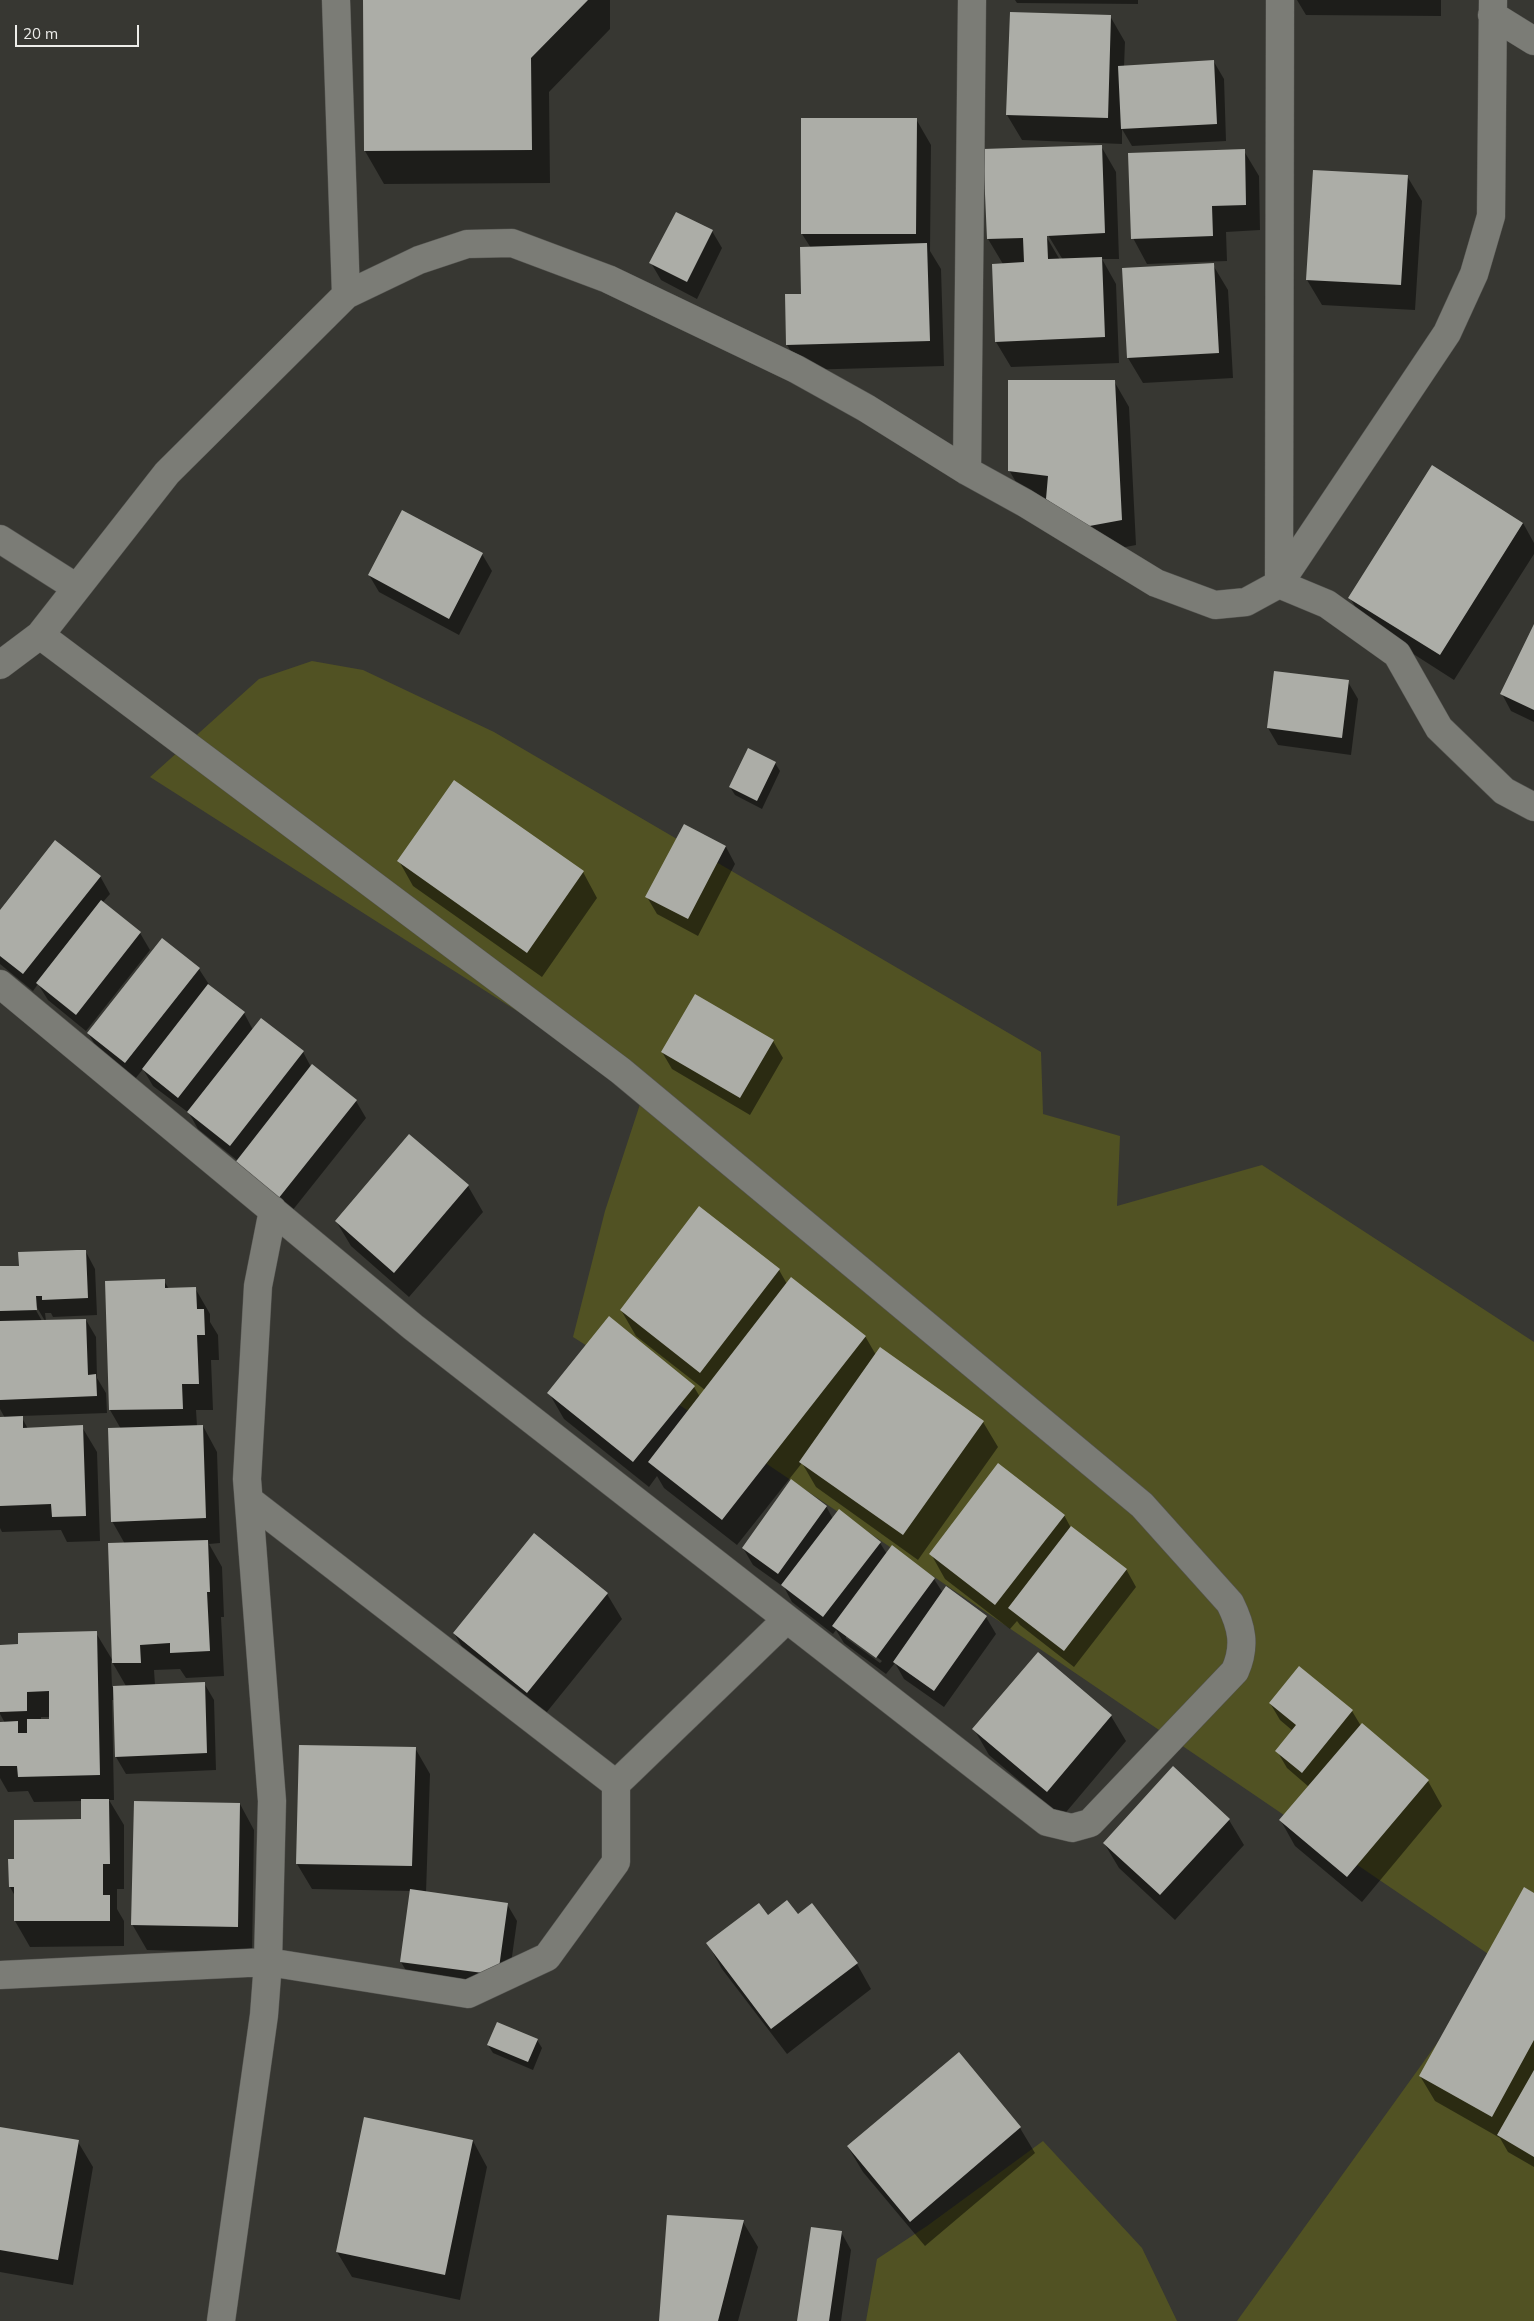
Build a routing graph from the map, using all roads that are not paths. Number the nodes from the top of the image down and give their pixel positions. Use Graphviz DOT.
graph roads {
  1 [pos="336,0"];
  2 [pos="972,0"];
  3 [pos="1280,0"];
  4 [pos="1492,7"];
  5 [pos="1534,41"];
  6 [pos="346,295"];
  7 [pos="967,471"];
  8 [pos="0,540"];
  9 [pos="1280,584"];
  10 [pos="77,588"];
  11 [pos="40,636"];
  12 [pos="0,665"];
  13 [pos="1534,806"];
  14 [pos="0,984"];
  15 [pos="273,1210"];
  16 [pos="249,1500"];
  17 [pos="787,1619"];
  18 [pos="616,1784"];
  19 [pos="268,1962"];
  20 [pos="0,1976"];
  21 [pos="221,2321"];
  1 -- 6 [label="street"];
  2 -- 7 [label="street"];
  3 -- 9 [label="street"];
  4 -- 5 [label="street"];
  4 -- 9 [label="street"];
  6 -- 7 [label="street"];
  6 -- 10 [label="street"];
  7 -- 9 [label="street"];
  8 -- 10 [label="street"];
  9 -- 13 [label="street"];
  10 -- 11 [label="street"];
  11 -- 12 [label="street"];
  11 -- 17 [label="street"];
  14 -- 15 [label="street"];
  15 -- 16 [label="street"];
  15 -- 17 [label="street"];
  16 -- 18 [label="street"];
  16 -- 19 [label="street"];
  17 -- 18 [label="street"];
  18 -- 19 [label="street"];
  19 -- 20 [label="street"];
  19 -- 21 [label="street"];
}
